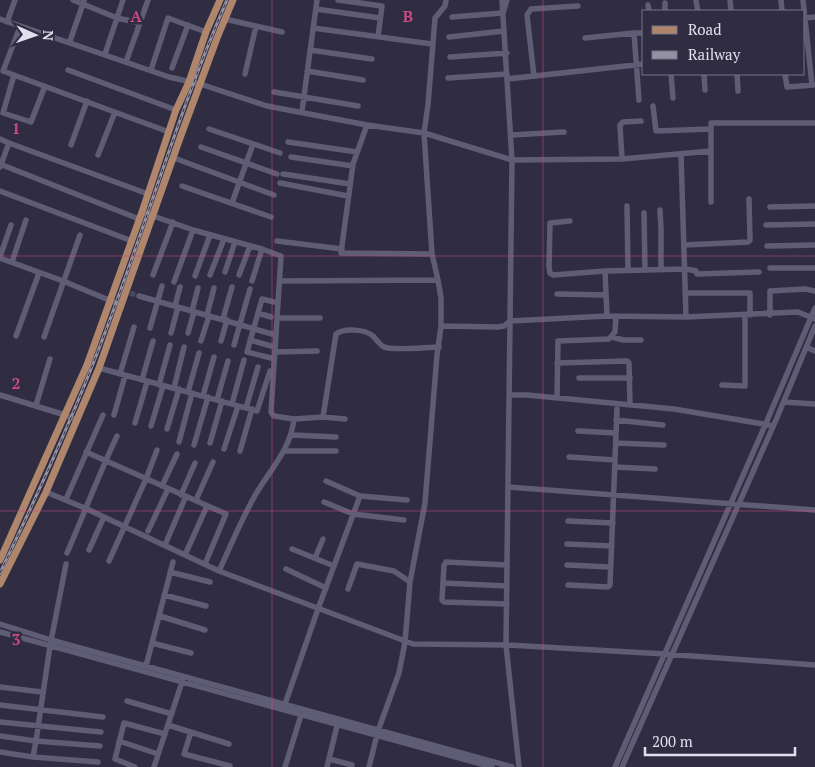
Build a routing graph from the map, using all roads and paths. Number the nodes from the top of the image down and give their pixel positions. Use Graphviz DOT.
graph roads {
  1 [pos="15,0"];
  2 [pos="73,0"];
  3 [pos="123,0"];
  4 [pos="148,0"];
  5 [pos="220,0"];
  6 [pos="233,0"];
  7 [pos="317,0"];
  8 [pos="338,0"];
  9 [pos="446,0"];
  10 [pos="502,0"];
  11 [pos="507,0"];
  12 [pos="84,2"];
  13 [pos="665,3"];
  14 [pos="578,6"];
  15 [pos="316,9"];
  16 [pos="665,10"];
  17 [pos="503,13"];
  18 [pos="452,17"];
  19 [pos="117,18"];
  20 [pos="380,18"];
  21 [pos="0,19"];
  22 [pos="225,19"];
  23 [pos="7,22"];
  24 [pos="140,23"];
  25 [pos="188,25"];
  26 [pos="805,25"];
  27 [pos="256,26"];
  28 [pos="20,27"];
  29 [pos="313,28"];
  30 [pos="504,31"];
  31 [pos="206,32"];
  32 [pos="282,32"];
  33 [pos="634,33"];
  34 [pos="642,33"];
  35 [pos="378,37"];
  36 [pos="449,37"];
  37 [pos="585,38"];
  38 [pos="70,42"];
  39 [pos="432,44"];
  40 [pos="310,50"];
  41 [pos="507,53"];
  42 [pos="105,54"];
  43 [pos="450,57"];
  44 [pos="372,59"];
  45 [pos="126,62"];
  46 [pos="642,64"];
  47 [pos="637,65"];
  48 [pos="172,68"];
  49 [pos="68,70"];
  50 [pos="151,70"];
  51 [pos="3,71"];
  52 [pos="307,72"];
  53 [pos="245,74"];
  54 [pos="14,75"];
  55 [pos="671,75"];
  56 [pos="704,75"];
  57 [pos="737,75"];
  58 [pos="785,75"];
  59 [pos="507,76"];
  60 [pos="534,76"];
  61 [pos="0,77"];
  62 [pos="448,78"];
  63 [pos="363,80"];
  64 [pos="189,82"];
  65 [pos="200,84"];
  66 [pos="813,85"];
  67 [pos="45,86"];
  68 [pos="705,90"];
  69 [pos="738,91"];
  70 [pos="274,92"];
  71 [pos="304,97"];
  72 [pos="674,98"];
  73 [pos="640,100"];
  74 [pos="87,101"];
  75 [pos="358,106"];
  76 [pos="653,106"];
  77 [pos="176,110"];
  78 [pos="302,111"];
  79 [pos="115,112"];
  80 [pos="1,113"];
  81 [pos="641,121"];
  82 [pos="815,124"];
  83 [pos="367,125"];
  84 [pos="209,129"];
  85 [pos="712,129"];
  86 [pos="169,132"];
  87 [pos="424,132"];
  88 [pos="564,132"];
  89 [pos="511,135"];
  90 [pos="0,139"];
  91 [pos="288,142"];
  92 [pos="9,143"];
  93 [pos="252,144"];
  94 [pos="71,145"];
  95 [pos="202,147"];
  96 [pos="711,151"];
  97 [pos="357,152"];
  98 [pos="280,153"];
  99 [pos="682,154"];
  100 [pos="98,155"];
  101 [pos="292,157"];
  102 [pos="174,158"];
  103 [pos="622,159"];
  104 [pos="512,160"];
  105 [pos="246,163"];
  106 [pos="0,165"];
  107 [pos="353,166"];
  108 [pos="240,183"];
  109 [pos="280,183"];
  110 [pos="350,184"];
  111 [pos="182,186"];
  112 [pos="0,191"];
  113 [pos="148,194"];
  114 [pos="274,195"];
  115 [pos="348,196"];
  116 [pos="749,200"];
  117 [pos="711,202"];
  118 [pos="232,203"];
  119 [pos="627,206"];
  120 [pos="770,206"];
  121 [pos="815,206"];
  122 [pos="660,210"];
  123 [pos="142,212"];
  124 [pos="644,213"];
  125 [pos="154,215"];
  126 [pos="271,217"];
  127 [pos="139,219"];
  128 [pos="26,220"];
  129 [pos="570,221"];
  130 [pos="173,222"];
  131 [pos="815,224"];
  132 [pos="11,225"];
  133 [pos="766,225"];
  134 [pos="193,230"];
  135 [pos="80,234"];
  136 [pos="210,234"];
  137 [pos="224,239"];
  138 [pos="132,241"];
  139 [pos="277,241"];
  140 [pos="235,242"];
  141 [pos="684,245"];
  142 [pos="815,245"];
  143 [pos="250,246"];
  144 [pos="767,246"];
  145 [pos="262,249"];
  146 [pos="342,249"];
  147 [pos="432,254"];
  148 [pos="0,257"];
  149 [pos="12,262"];
  150 [pos="770,268"];
  151 [pos="815,268"];
  152 [pos="686,269"];
  153 [pos="628,270"];
  154 [pos="645,270"];
  155 [pos="661,270"];
  156 [pos="605,271"];
  157 [pos="225,272"];
  158 [pos="759,272"];
  159 [pos="39,273"];
  160 [pos="153,275"];
  161 [pos="210,275"];
  162 [pos="238,275"];
  163 [pos="195,276"];
  164 [pos="252,280"];
  165 [pos="438,280"];
  166 [pos="63,281"];
  167 [pos="280,281"];
  168 [pos="174,282"];
  169 [pos="162,286"];
  170 [pos="180,287"];
  171 [pos="232,287"];
  172 [pos="198,288"];
  173 [pos="214,288"];
  174 [pos="250,289"];
  175 [pos="815,291"];
  176 [pos="686,293"];
  177 [pos="557,294"];
  178 [pos="606,295"];
  179 [pos="139,296"];
  180 [pos="110,301"];
  181 [pos="157,301"];
  182 [pos="274,302"];
  183 [pos="121,305"];
  184 [pos="176,307"];
  185 [pos="815,308"];
  186 [pos="193,311"];
  187 [pos="258,314"];
  188 [pos="208,315"];
  189 [pos="748,315"];
  190 [pos="770,315"];
  191 [pos="606,316"];
  192 [pos="616,316"];
  193 [pos="686,317"];
  194 [pos="274,318"];
  195 [pos="320,318"];
  196 [pos="813,318"];
  197 [pos="225,320"];
  198 [pos="510,321"];
  199 [pos="240,324"];
  200 [pos="441,326"];
  201 [pos="815,326"];
  202 [pos="134,327"];
  203 [pos="150,328"];
  204 [pos="254,328"];
  205 [pos="171,333"];
  206 [pos="188,333"];
  207 [pos="272,334"];
  208 [pos="16,336"];
  209 [pos="44,337"];
  210 [pos="612,337"];
  211 [pos="250,340"];
  212 [pos="642,340"];
  213 [pos="153,341"];
  214 [pos="201,341"];
  215 [pos="221,341"];
  216 [pos="170,345"];
  217 [pos="234,345"];
  218 [pos="184,347"];
  219 [pos="438,347"];
  220 [pos="806,347"];
  221 [pos="273,349"];
  222 [pos="317,351"];
  223 [pos="815,351"];
  224 [pos="199,353"];
  225 [pos="214,357"];
  226 [pos="271,358"];
  227 [pos="50,360"];
  228 [pos="244,360"];
  229 [pos="228,362"];
  230 [pos="557,363"];
  231 [pos="258,367"];
  232 [pos="99,368"];
  233 [pos="270,371"];
  234 [pos="123,375"];
  235 [pos="578,378"];
  236 [pos="630,378"];
  237 [pos="145,381"];
  238 [pos="161,385"];
  239 [pos="722,385"];
  240 [pos="176,389"];
  241 [pos="190,393"];
  242 [pos="0,394"];
  243 [pos="509,395"];
  244 [pos="206,397"];
  245 [pos="558,398"];
  246 [pos="220,401"];
  247 [pos="784,402"];
  248 [pos="815,404"];
  249 [pos="36,405"];
  250 [pos="235,405"];
  251 [pos="630,405"];
  252 [pos="249,409"];
  253 [pos="617,410"];
  254 [pos="66,415"];
  255 [pos="103,415"];
  256 [pos="114,415"];
  257 [pos="323,417"];
  258 [pos="294,419"];
  259 [pos="76,420"];
  260 [pos="345,420"];
  261 [pos="616,420"];
  262 [pos="135,423"];
  263 [pos="766,423"];
  264 [pos="663,425"];
  265 [pos="151,426"];
  266 [pos="773,427"];
  267 [pos="167,429"];
  268 [pos="578,431"];
  269 [pos="616,433"];
  270 [pos="292,435"];
  271 [pos="117,436"];
  272 [pos="336,437"];
  273 [pos="179,442"];
  274 [pos="616,443"];
  275 [pos="210,444"];
  276 [pos="194,445"];
  277 [pos="664,446"];
  278 [pos="224,449"];
  279 [pos="157,450"];
  280 [pos="240,451"];
  281 [pos="284,451"];
  282 [pos="336,451"];
  283 [pos="86,452"];
  284 [pos="177,454"];
  285 [pos="569,457"];
  286 [pos="105,461"];
  287 [pos="213,462"];
  288 [pos="195,463"];
  289 [pos="615,464"];
  290 [pos="655,469"];
  291 [pos="146,479"];
  292 [pos="326,481"];
  293 [pos="165,487"];
  294 [pos="508,487"];
  295 [pos="46,492"];
  296 [pos="614,495"];
  297 [pos="183,496"];
  298 [pos="360,496"];
  299 [pos="67,497"];
  300 [pos="196,500"];
  301 [pos="406,500"];
  302 [pos="324,502"];
  303 [pos="731,502"];
  304 [pos="739,503"];
  305 [pos="207,506"];
  306 [pos="87,509"];
  307 [pos="815,510"];
  308 [pos="354,514"];
  309 [pos="104,517"];
  310 [pos="404,520"];
  311 [pos="568,522"];
  312 [pos="613,523"];
  313 [pos="126,527"];
  314 [pos="148,531"];
  315 [pos="323,539"];
  316 [pos="567,544"];
  317 [pos="165,546"];
  318 [pos="612,546"];
  319 [pos="292,549"];
  320 [pos="89,550"];
  321 [pos="67,553"];
  322 [pos="185,555"];
  323 [pos="315,558"];
  324 [pos="0,560"];
  325 [pos="109,561"];
  326 [pos="173,562"];
  327 [pos="66,564"];
  328 [pos="205,564"];
  329 [pos="567,565"];
  330 [pos="334,566"];
  331 [pos="507,566"];
  332 [pos="611,567"];
  333 [pos="286,569"];
  334 [pos="219,571"];
  335 [pos="170,572"];
  336 [pos="210,582"];
  337 [pos="410,582"];
  338 [pos="442,583"];
  339 [pos="0,584"];
  340 [pos="568,585"];
  341 [pos="507,586"];
  342 [pos="326,588"];
  343 [pos="348,589"];
  344 [pos="164,595"];
  345 [pos="507,604"];
  346 [pos="206,606"];
  347 [pos="318,609"];
  348 [pos="160,616"];
  349 [pos="0,624"];
  350 [pos="205,630"];
  351 [pos="0,632"];
  352 [pos="405,642"];
  353 [pos="50,643"];
  354 [pos="152,643"];
  355 [pos="506,645"];
  356 [pos="191,652"];
  357 [pos="665,654"];
  358 [pos="672,654"];
  359 [pos="815,665"];
  360 [pos="146,666"];
  361 [pos="183,680"];
  362 [pos="0,687"];
  363 [pos="42,692"];
  364 [pos="127,700"];
  365 [pos="285,704"];
  366 [pos="0,705"];
  367 [pos="40,710"];
  368 [pos="302,712"];
  369 [pos="172,714"];
  370 [pos="103,716"];
  371 [pos="0,722"];
  372 [pos="38,725"];
  373 [pos="168,725"];
  374 [pos="337,726"];
  375 [pos="101,732"];
  376 [pos="191,732"];
  377 [pos="377,733"];
  378 [pos="164,734"];
  379 [pos="0,736"];
  380 [pos="36,741"];
  381 [pos="119,741"];
  382 [pos="229,744"];
  383 [pos="100,746"];
  384 [pos="0,752"];
  385 [pos="158,754"];
  386 [pos="33,757"];
  387 [pos="329,759"];
  388 [pos="98,762"];
  389 [pos="352,765"];
  390 [pos="473,765"];
  391 [pos="230,766"];
  392 [pos="134,767"];
  393 [pos="154,767"];
  394 [pos="285,767"];
  395 [pos="327,767"];
  396 [pos="369,767"];
  397 [pos="492,767"];
  398 [pos="512,767"];
  399 [pos="519,767"];
  400 [pos="615,767"];
  401 [pos="622,767"];
  1 -- 23 [label="street"];
  2 -- 12 [label="street"];
  3 -- 19 [label="street"];
  4 -- 24 [label="street"];
  5 -- 31 [label="main road"];
  6 -- 22 [label="main road"];
  7 -- 15 [label="street"];
  8 -- 20 [label="street"];
  9 -- 39 [label="street"];
  10 -- 17 [label="street"];
  11 -- 17 [label="street"];
  12 -- 19 [label="street"];
  12 -- 38 [label="street"];
  13 -- 16 [label="street"];
  14 -- 60 [label="street"];
  15 -- 20 [label="street"];
  15 -- 29 [label="street"];
  17 -- 18 [label="street"];
  17 -- 30 [label="street"];
  19 -- 24 [label="street"];
  19 -- 42 [label="street"];
  20 -- 35 [label="street"];
  21 -- 23 [label="street"];
  22 -- 27 [label="street"];
  22 -- 65 [label="main road"];
  23 -- 28 [label="street"];
  24 -- 45 [label="street"];
  25 -- 31 [label="street"];
  25 -- 48 [label="street"];
  25 -- 50 [label="street"];
  26 -- 66 [label="street"];
  27 -- 32 [label="street"];
  27 -- 53 [label="street"];
  28 -- 38 [label="street"];
  28 -- 51 [label="street"];
  29 -- 35 [label="street"];
  29 -- 40 [label="street"];
  30 -- 36 [label="street"];
  30 -- 41 [label="street"];
  31 -- 64 [label="main road"];
  33 -- 34 [label="street"];
  33 -- 37 [label="street"];
  33 -- 47 [label="street"];
  35 -- 39 [label="street"];
  38 -- 42 [label="street"];
  39 -- 87 [label="street"];
  40 -- 44 [label="street"];
  40 -- 52 [label="street"];
  41 -- 43 [label="street"];
  41 -- 59 [label="street"];
  42 -- 45 [label="street"];
  45 -- 50 [label="street"];
  46 -- 47 [label="street"];
  47 -- 60 [label="street"];
  47 -- 73 [label="street"];
  49 -- 77 [label="street"];
  50 -- 64 [label="street"];
  51 -- 54 [label="street"];
  51 -- 61 [label="street"];
  52 -- 63 [label="street"];
  52 -- 71 [label="street"];
  54 -- 67 [label="street"];
  54 -- 80 [label="street"];
  55 -- 72 [label="street"];
  56 -- 68 [label="street"];
  57 -- 69 [label="street"];
  58 -- 66 [label="street"];
  59 -- 60 [label="street"];
  59 -- 62 [label="street"];
  59 -- 89 [label="street"];
  64 -- 65 [label="street"];
  64 -- 77 [label="main road"];
  65 -- 78 [label="street"];
  65 -- 102 [label="main road"];
  67 -- 74 [label="street"];
  67 -- 80 [label="street"];
  70 -- 71 [label="street"];
  71 -- 75 [label="street"];
  71 -- 78 [label="street"];
  74 -- 79 [label="street"];
  74 -- 94 [label="street"];
  76 -- 85 [label="street"];
  77 -- 86 [label="main road"];
  78 -- 83 [label="street"];
  79 -- 86 [label="street"];
  79 -- 100 [label="street"];
  81 -- 103 [label="street"];
  82 -- 85 [label="street"];
  83 -- 87 [label="street"];
  83 -- 97 [label="street"];
  84 -- 93 [label="street"];
  85 -- 96 [label="street"];
  86 -- 113 [label="main road"];
  87 -- 104 [label="street"];
  87 -- 147 [label="street"];
  88 -- 89 [label="street"];
  89 -- 104 [label="street"];
  90 -- 92 [label="street"];
  91 -- 97 [label="street"];
  92 -- 106 [label="street"];
  92 -- 113 [label="street"];
  93 -- 98 [label="street"];
  93 -- 105 [label="street"];
  95 -- 105 [label="street"];
  96 -- 99 [label="street"];
  96 -- 117 [label="street"];
  97 -- 107 [label="street"];
  99 -- 103 [label="street"];
  99 -- 141 [label="street"];
  101 -- 107 [label="street"];
  102 -- 108 [label="street"];
  102 -- 125 [label="main road"];
  103 -- 104 [label="street"];
  104 -- 198 [label="street"];
  105 -- 108 [label="street"];
  105 -- 110 [label="street"];
  106 -- 127 [label="street"];
  107 -- 110 [label="street"];
  108 -- 114 [label="street"];
  108 -- 118 [label="street"];
  109 -- 115 [label="street"];
  110 -- 115 [label="street"];
  111 -- 118 [label="street"];
  112 -- 138 [label="street"];
  113 -- 123 [label="main road"];
  115 -- 146 [label="street"];
  116 -- 141 [label="street"];
  118 -- 126 [label="street"];
  119 -- 153 [label="street"];
  120 -- 121 [label="street"];
  122 -- 155 [label="street"];
  123 -- 125 [label="street"];
  123 -- 127 [label="main road"];
  124 -- 154 [label="street"];
  125 -- 130 [label="street"];
  125 -- 183 [label="main road"];
  127 -- 138 [label="main road"];
  128 -- 149 [label="street"];
  129 -- 156 [label="street"];
  130 -- 134 [label="street"];
  130 -- 160 [label="street"];
  131 -- 133 [label="street"];
  132 -- 148 [label="street"];
  134 -- 136 [label="street"];
  134 -- 168 [label="street"];
  135 -- 166 [label="street"];
  136 -- 137 [label="street"];
  136 -- 163 [label="street"];
  137 -- 140 [label="street"];
  137 -- 161 [label="street"];
  138 -- 180 [label="main road"];
  139 -- 146 [label="street"];
  140 -- 143 [label="street"];
  140 -- 157 [label="street"];
  141 -- 152 [label="street"];
  142 -- 144 [label="street"];
  143 -- 145 [label="street"];
  143 -- 162 [label="street"];
  145 -- 164 [label="street"];
  145 -- 167 [label="street"];
  146 -- 147 [label="street"];
  147 -- 165 [label="street"];
  148 -- 149 [label="street"];
  149 -- 159 [label="street"];
  150 -- 151 [label="street"];
  152 -- 155 [label="street"];
  152 -- 158 [label="street"];
  152 -- 176 [label="street"];
  153 -- 154 [label="street"];
  153 -- 156 [label="street"];
  154 -- 155 [label="street"];
  156 -- 178 [label="street"];
  159 -- 166 [label="street"];
  159 -- 208 [label="street"];
  165 -- 167 [label="street"];
  165 -- 200 [label="street"];
  166 -- 180 [label="street"];
  166 -- 209 [label="street"];
  167 -- 194 [label="street"];
  169 -- 181 [label="street"];
  170 -- 184 [label="street"];
  171 -- 197 [label="street"];
  172 -- 186 [label="street"];
  173 -- 188 [label="street"];
  174 -- 199 [label="street"];
  175 -- 190 [label="street"];
  176 -- 189 [label="street"];
  176 -- 193 [label="street"];
  177 -- 178 [label="street"];
  178 -- 191 [label="street"];
  179 -- 181 [label="street"];
  180 -- 183 [label="street"];
  180 -- 254 [label="main road"];
  181 -- 184 [label="street"];
  181 -- 203 [label="street"];
  182 -- 187 [label="street"];
  183 -- 232 [label="main road"];
  184 -- 186 [label="street"];
  184 -- 205 [label="street"];
  185 -- 196 [label="street"];
  186 -- 188 [label="street"];
  186 -- 206 [label="street"];
  187 -- 194 [label="street"];
  187 -- 204 [label="street"];
  188 -- 197 [label="street"];
  188 -- 214 [label="street"];
  189 -- 190 [label="street"];
  189 -- 193 [label="street"];
  189 -- 239 [label="street"];
  190 -- 196 [label="street"];
  191 -- 192 [label="street"];
  191 -- 198 [label="street"];
  192 -- 193 [label="street"];
  192 -- 210 [label="street"];
  194 -- 195 [label="street"];
  194 -- 221 [label="street"];
  196 -- 263 [label="street"];
  197 -- 199 [label="street"];
  197 -- 215 [label="street"];
  198 -- 200 [label="street"];
  198 -- 243 [label="street"];
  199 -- 204 [label="street"];
  199 -- 217 [label="street"];
  200 -- 219 [label="street"];
  201 -- 220 [label="street"];
  202 -- 234 [label="street"];
  204 -- 207 [label="street"];
  204 -- 211 [label="street"];
  210 -- 212 [label="street"];
  210 -- 230 [label="street"];
  211 -- 221 [label="street"];
  211 -- 226 [label="street"];
  213 -- 237 [label="street"];
  216 -- 238 [label="street"];
  218 -- 240 [label="street"];
  219 -- 257 [label="street"];
  219 -- 337 [label="street"];
  220 -- 223 [label="street"];
  220 -- 247 [label="street"];
  221 -- 222 [label="street"];
  221 -- 258 [label="street"];
  224 -- 241 [label="street"];
  225 -- 244 [label="street"];
  227 -- 249 [label="street"];
  228 -- 250 [label="street"];
  229 -- 246 [label="street"];
  230 -- 236 [label="street"];
  230 -- 245 [label="street"];
  231 -- 252 [label="street"];
  232 -- 234 [label="street"];
  232 -- 259 [label="main road"];
  233 -- 252 [label="street"];
  234 -- 237 [label="street"];
  234 -- 256 [label="street"];
  235 -- 236 [label="street"];
  236 -- 251 [label="street"];
  237 -- 238 [label="street"];
  237 -- 262 [label="street"];
  238 -- 240 [label="street"];
  238 -- 265 [label="street"];
  240 -- 241 [label="street"];
  240 -- 267 [label="street"];
  241 -- 244 [label="street"];
  241 -- 273 [label="street"];
  242 -- 249 [label="street"];
  243 -- 245 [label="street"];
  243 -- 294 [label="street"];
  244 -- 246 [label="street"];
  244 -- 276 [label="street"];
  245 -- 251 [label="street"];
  246 -- 250 [label="street"];
  246 -- 275 [label="street"];
  247 -- 248 [label="street"];
  247 -- 266 [label="street"];
  249 -- 254 [label="street"];
  250 -- 252 [label="street"];
  250 -- 278 [label="street"];
  251 -- 263 [label="street"];
  252 -- 280 [label="street"];
  253 -- 261 [label="street"];
  254 -- 259 [label="street"];
  254 -- 324 [label="main road"];
  255 -- 283 [label="street"];
  257 -- 258 [label="street"];
  257 -- 260 [label="street"];
  258 -- 270 [label="street"];
  259 -- 295 [label="main road"];
  261 -- 264 [label="street"];
  261 -- 269 [label="street"];
  263 -- 266 [label="street"];
  263 -- 303 [label="street"];
  266 -- 304 [label="street"];
  268 -- 269 [label="street"];
  269 -- 274 [label="street"];
  270 -- 272 [label="street"];
  270 -- 281 [label="street"];
  271 -- 286 [label="street"];
  274 -- 277 [label="street"];
  274 -- 289 [label="street"];
  279 -- 291 [label="street"];
  281 -- 282 [label="street"];
  281 -- 334 [label="street"];
  283 -- 286 [label="street"];
  283 -- 299 [label="street"];
  284 -- 293 [label="street"];
  285 -- 289 [label="street"];
  286 -- 291 [label="street"];
  286 -- 306 [label="street"];
  287 -- 300 [label="street"];
  288 -- 297 [label="street"];
  289 -- 290 [label="street"];
  289 -- 296 [label="street"];
  291 -- 293 [label="street"];
  291 -- 313 [label="street"];
  292 -- 298 [label="street"];
  293 -- 297 [label="street"];
  293 -- 314 [label="street"];
  294 -- 296 [label="street"];
  294 -- 331 [label="street"];
  295 -- 306 [label="street"];
  295 -- 339 [label="main road"];
  296 -- 303 [label="street"];
  296 -- 312 [label="street"];
  297 -- 300 [label="street"];
  297 -- 317 [label="street"];
  298 -- 301 [label="street"];
  298 -- 308 [label="street"];
  300 -- 305 [label="street"];
  302 -- 308 [label="street"];
  303 -- 304 [label="street"];
  303 -- 357 [label="street"];
  304 -- 307 [label="street"];
  304 -- 358 [label="street"];
  305 -- 322 [label="street"];
  305 -- 328 [label="street"];
  306 -- 309 [label="street"];
  306 -- 321 [label="street"];
  308 -- 310 [label="street"];
  308 -- 330 [label="street"];
  309 -- 313 [label="street"];
  309 -- 320 [label="street"];
  311 -- 312 [label="street"];
  312 -- 318 [label="street"];
  313 -- 317 [label="street"];
  313 -- 325 [label="street"];
  315 -- 323 [label="street"];
  316 -- 318 [label="street"];
  317 -- 322 [label="street"];
  318 -- 332 [label="street"];
  319 -- 323 [label="street"];
  322 -- 328 [label="street"];
  323 -- 330 [label="street"];
  326 -- 335 [label="street"];
  327 -- 353 [label="street"];
  328 -- 334 [label="street"];
  329 -- 332 [label="street"];
  330 -- 342 [label="street"];
  331 -- 338 [label="street"];
  331 -- 341 [label="street"];
  332 -- 340 [label="street"];
  333 -- 342 [label="street"];
  334 -- 347 [label="street"];
  335 -- 336 [label="street"];
  335 -- 344 [label="street"];
  337 -- 343 [label="street"];
  337 -- 352 [label="street"];
  338 -- 341 [label="street"];
  338 -- 345 [label="street"];
  341 -- 345 [label="street"];
  342 -- 347 [label="street"];
  344 -- 346 [label="street"];
  344 -- 348 [label="street"];
  345 -- 355 [label="street"];
  347 -- 352 [label="street"];
  347 -- 365 [label="street"];
  348 -- 350 [label="street"];
  348 -- 354 [label="street"];
  349 -- 353 [label="street"];
  351 -- 353 [label="street"];
  352 -- 355 [label="street"];
  352 -- 377 [label="street"];
  353 -- 360 [label="street"];
  353 -- 361 [label="street"];
  353 -- 363 [label="street"];
  354 -- 356 [label="street"];
  354 -- 360 [label="street"];
  355 -- 357 [label="street"];
  355 -- 399 [label="street"];
  357 -- 358 [label="street"];
  357 -- 400 [label="street"];
  358 -- 359 [label="street"];
  358 -- 401 [label="street"];
  360 -- 361 [label="street"];
  361 -- 365 [label="street"];
  361 -- 368 [label="street"];
  361 -- 369 [label="street"];
  362 -- 363 [label="street"];
  363 -- 367 [label="street"];
  364 -- 369 [label="street"];
  365 -- 368 [label="street"];
  366 -- 367 [label="street"];
  367 -- 370 [label="street"];
  367 -- 372 [label="street"];
  368 -- 374 [label="street"];
  368 -- 377 [label="street"];
  368 -- 394 [label="street"];
  369 -- 373 [label="street"];
  371 -- 372 [label="street"];
  372 -- 375 [label="street"];
  372 -- 380 [label="street"];
  373 -- 376 [label="street"];
  373 -- 378 [label="street"];
  374 -- 377 [label="street"];
  374 -- 387 [label="street"];
  376 -- 382 [label="street"];
  376 -- 391 [label="street"];
  377 -- 390 [label="street"];
  377 -- 396 [label="street"];
  377 -- 398 [label="street"];
  378 -- 381 [label="street"];
  378 -- 385 [label="street"];
  379 -- 380 [label="street"];
  380 -- 383 [label="street"];
  380 -- 386 [label="street"];
  381 -- 385 [label="street"];
  381 -- 392 [label="street"];
  384 -- 386 [label="street"];
  385 -- 393 [label="street"];
  386 -- 388 [label="street"];
  387 -- 389 [label="street"];
  387 -- 395 [label="street"];
  390 -- 397 [label="street"];
}
